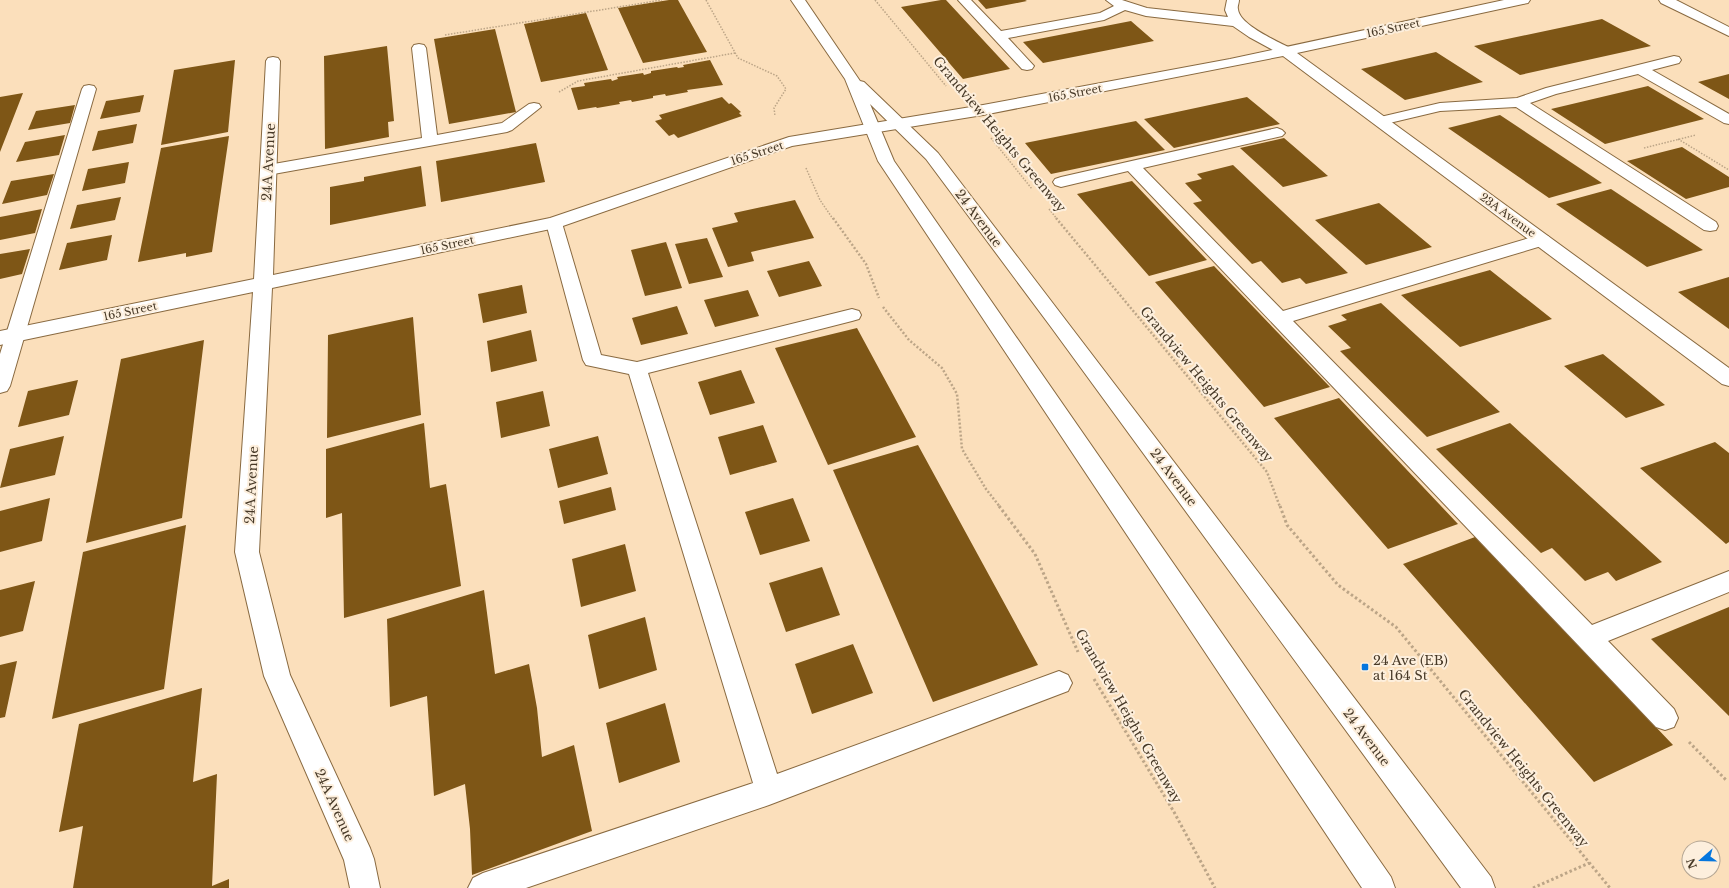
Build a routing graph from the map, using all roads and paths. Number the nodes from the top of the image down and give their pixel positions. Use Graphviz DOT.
graph roads {
  1 [pos="662,0"];
  2 [pos="706,0"];
  3 [pos="798,0"];
  4 [pos="875,0"];
  5 [pos="964,0"];
  6 [pos="1233,0"];
  7 [pos="1522,0"];
  8 [pos="1666,0"];
  9 [pos="1118,3"];
  10 [pos="1237,22"];
  11 [pos="1729,32"];
  12 [pos="998,36"];
  13 [pos="419,48"];
  14 [pos="1287,52"];
  15 [pos="735,53"];
  16 [pos="1674,60"];
  17 [pos="273,61"];
  18 [pos="1027,66"];
  19 [pos="1640,70"];
  20 [pos="852,79"];
  21 [pos="89,88"];
  22 [pos="1519,102"];
  23 [pos="534,107"];
  24 [pos="968,112"];
  25 [pos="1729,120"];
  26 [pos="1381,121"];
  27 [pos="898,124"];
  28 [pos="873,128"];
  29 [pos="1277,133"];
  30 [pos="1700,134"];
  31 [pos="1678,139"];
  32 [pos="430,140"];
  33 [pos="789,142"];
  34 [pos="1604,157"];
  35 [pos="1132,166"];
  36 [pos="268,170"];
  37 [pos="1729,170"];
  38 [pos="1060,182"];
  39 [pos="1034,190"];
  40 [pos="1049,209"];
  41 [pos="554,223"];
  42 [pos="1710,226"];
  43 [pos="1542,240"];
  44 [pos="263,284"];
  45 [pos="852,315"];
  46 [pos="1279,319"];
  47 [pos="7,337"];
  48 [pos="637,369"];
  49 [pos="1729,379"];
  50 [pos="0,386"];
  51 [pos="1729,581"];
  52 [pos="1588,638"];
  53 [pos="1080,656"];
  54 [pos="1093,677"];
  55 [pos="1059,683"];
  56 [pos="1665,718"];
  57 [pos="1726,780"];
  58 [pos="769,791"];
  59 [pos="1589,863"];
  60 [pos="365,888"];
  61 [pos="483,888"];
  62 [pos="1215,888"];
  63 [pos="1380,888"];
  64 [pos="1480,888"];
  65 [pos="1533,888"];
  66 [pos="1610,888"];
  1 -- 13 [label="path"];
  2 -- 15 [label="path, Grandview Heights Greenway"];
  3 -- 20 [label="street, 24 Avenue"];
  4 -- 24 [label="path, Grandview Heights Greenway"];
  5 -- 12 [label="lane"];
  6 -- 10 [label="lane"];
  7 -- 14 [label="street, 165 Street"];
  8 -- 11 [label="street"];
  9 -- 10 [label="lane"];
  9 -- 12 [label="lane"];
  10 -- 14 [label="lane"];
  12 -- 18 [label="lane"];
  13 -- 32 [label="lane"];
  14 -- 24 [label="street, 165 Street"];
  14 -- 26 [label="street, 23A Avenue"];
  15 -- 23 [label="path"];
  15 -- 33 [label="path, Grandview Heights Greenway"];
  16 -- 19 [label="lane"];
  17 -- 36 [label="street, 24A Avenue"];
  19 -- 22 [label="lane"];
  19 -- 25 [label="lane"];
  20 -- 27 [label="street, 24 Avenue"];
  20 -- 28 [label="street, 24 Avenue"];
  21 -- 47 [label="lane"];
  22 -- 26 [label="lane"];
  22 -- 34 [label="lane"];
  23 -- 32 [label="lane"];
  24 -- 27 [label="street, 165 Street"];
  24 -- 39 [label="path, Grandview Heights Greenway"];
  26 -- 43 [label="street, 23A Avenue"];
  27 -- 28 [label="street, 165 Street"];
  27 -- 64 [label="street, 24 Avenue"];
  28 -- 33 [label="street, 165 Street"];
  28 -- 63 [label="street, 24 Avenue"];
  29 -- 35 [label="lane"];
  30 -- 31 [label="path"];
  31 -- 34 [label="path"];
  31 -- 37 [label="path"];
  32 -- 36 [label="lane"];
  33 -- 41 [label="street, 165 Street"];
  33 -- 53 [label="path, Grandview Heights Greenway"];
  34 -- 42 [label="lane"];
  35 -- 38 [label="lane"];
  35 -- 46 [label="lane"];
  36 -- 44 [label="street, 24A Avenue"];
  40 -- 59 [label="path, Grandview Heights Greenway"];
  41 -- 44 [label="street, 165 Street"];
  41 -- 48 [label="lane"];
  43 -- 46 [label="lane"];
  43 -- 49 [label="street, 23A Avenue"];
  44 -- 47 [label="street, 165 Street"];
  44 -- 60 [label="street, 24A Avenue"];
  45 -- 48 [label="lane"];
  46 -- 52 [label="lane"];
  47 -- 50 [label="lane"];
  48 -- 58 [label="lane"];
  51 -- 52 [label="lane"];
  52 -- 56 [label="lane"];
  54 -- 62 [label="path, Grandview Heights Greenway"];
  55 -- 58 [label="lane"];
  56 -- 57 [label="path"];
  58 -- 61 [label="lane"];
  59 -- 65 [label="path"];
  59 -- 66 [label="path, Grandview Heights Greenway"];
}
